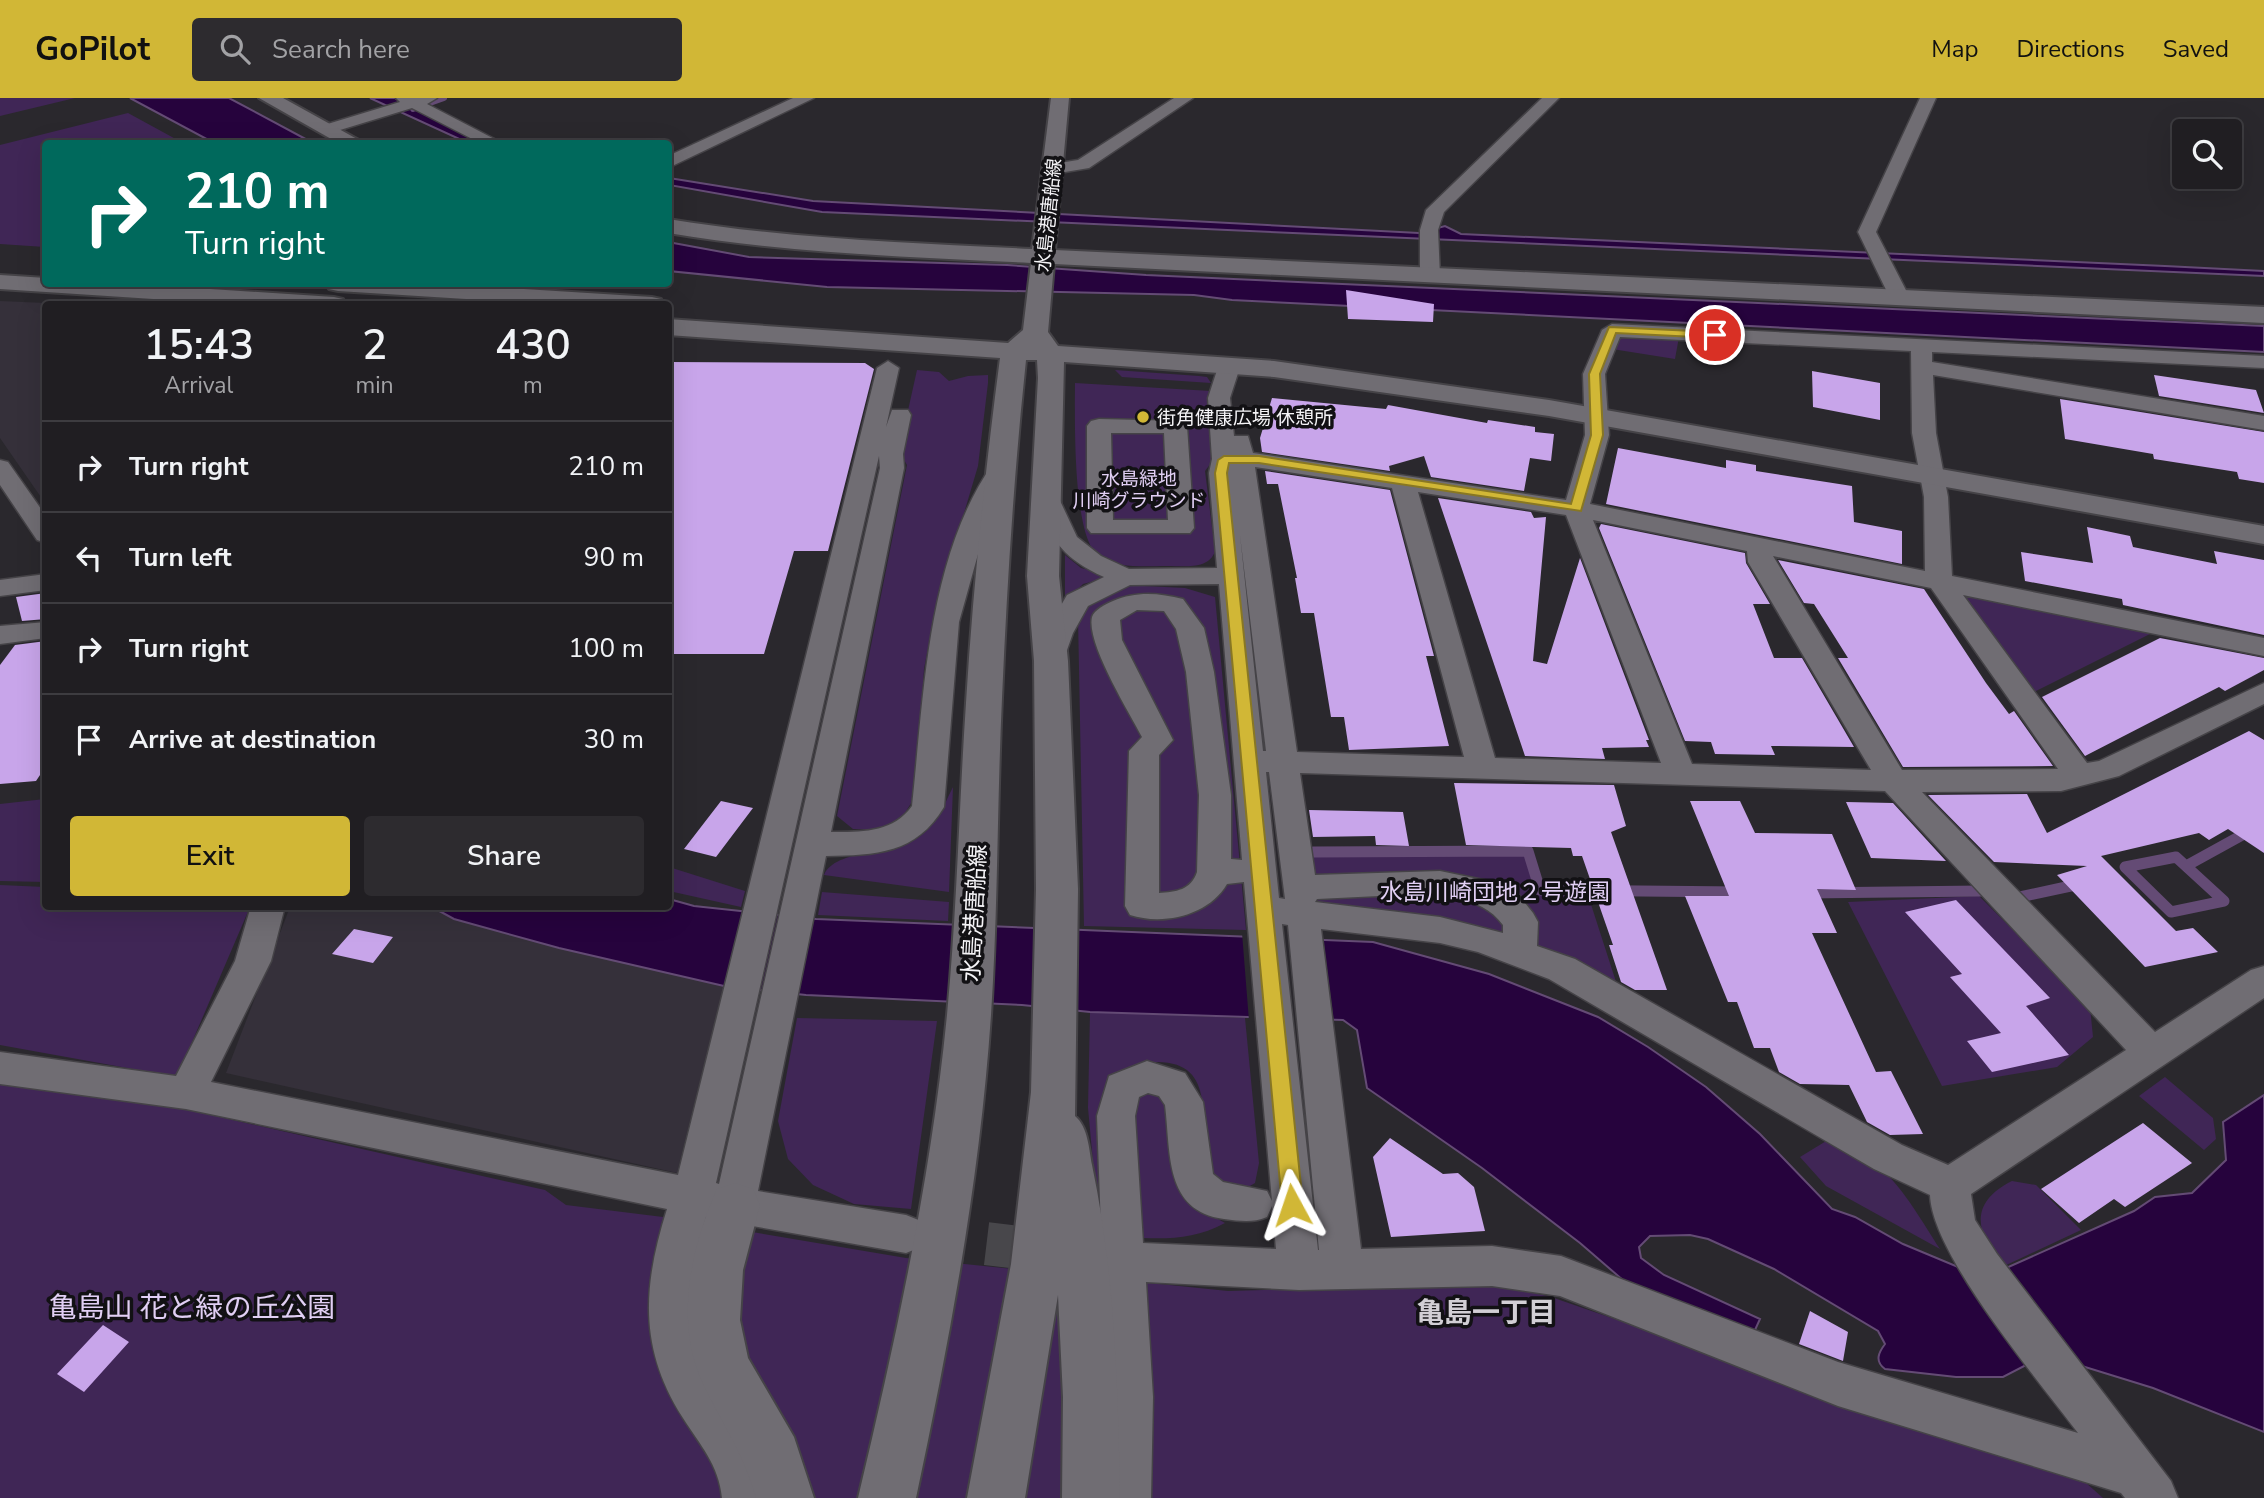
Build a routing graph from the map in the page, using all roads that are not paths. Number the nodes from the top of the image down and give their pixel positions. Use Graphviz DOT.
graph roads {
  1 [pos="268,98"];
  2 [pos="806,98"];
  3 [pos="1060,98"];
  4 [pos="1185,98"];
  5 [pos="1550,98"];
  6 [pos="1928,98"];
  7 [pos="413,104"];
  8 [pos="327,129"];
  9 [pos="348,140"];
  10 [pos="488,140"];
  11 [pos="672,161"];
  12 [pos="1053,169"];
  13 [pos="672,227"];
  14 [pos="1044,261"];
  15 [pos="0,262"];
  16 [pos="42,265"];
  17 [pos="1430,276"];
  18 [pos="0,282"];
  19 [pos="42,285"];
  20 [pos="78,287"];
  21 [pos="387,287"];
  22 [pos="1900,298"];
  23 [pos="293,301"];
  24 [pos="605,301"];
  25 [pos="672,306"];
  26 [pos="2264,315"];
  27 [pos="672,328"];
  28 [pos="1034,335"];
  29 [pos="891,355"];
  30 [pos="1922,357"];
  31 [pos="2264,362"];
  32 [pos="1230,364"];
  33 [pos="1240,391"];
  34 [pos="1595,404"];
  35 [pos="2264,423"];
  36 [pos="1175,426"];
  37 [pos="1928,449"];
  38 [pos="1233,460"];
  39 [pos="0,467"];
  40 [pos="1000,470"];
  41 [pos="1933,478"];
  42 [pos="1406,482"];
  43 [pos="1046,495"];
  44 [pos="1576,509"];
  45 [pos="2264,509"];
  46 [pos="42,529"];
  47 [pos="2264,535"];
  48 [pos="1759,546"];
  49 [pos="1230,576"];
  50 [pos="1125,577"];
  51 [pos="1939,581"];
  52 [pos="42,583"];
  53 [pos="0,588"];
  54 [pos="42,630"];
  55 [pos="0,635"];
  56 [pos="2264,647"];
  57 [pos="1051,661"];
  58 [pos="2264,692"];
  59 [pos="1249,761"];
  60 [pos="1282,762"];
  61 [pos="1486,769"];
  62 [pos="1682,775"];
  63 [pos="2080,777"];
  64 [pos="1893,782"];
  65 [pos="812,844"];
  66 [pos="1226,871"];
  67 [pos="267,910"];
  68 [pos="1303,913"];
  69 [pos="1267,925"];
  70 [pos="1519,953"];
  71 [pos="2264,979"];
  72 [pos="759,1004"];
  73 [pos="2153,1054"];
  74 [pos="0,1068"];
  75 [pos="1054,1092"];
  76 [pos="186,1093"];
  77 [pos="1951,1185"];
  78 [pos="713,1200"];
  79 [pos="1253,1204"];
  80 [pos="906,1234"];
  81 [pos="1340,1250"];
  82 [pos="1144,1262"];
  83 [pos="1299,1270"];
  84 [pos="2144,1486"];
  85 [pos="746,1498"];
  86 [pos="785,1498"];
  87 [pos="887,1498"];
  88 [pos="996,1498"];
  89 [pos="1091,1498"];
  90 [pos="1127,1498"];
  1 -- 8 [label="street"];
  2 -- 11 [label="street"];
  3 -- 12 [label="street, 水島港唐船線"];
  4 -- 12 [label="street"];
  5 -- 17 [label="street"];
  6 -- 22 [label="street"];
  7 -- 8 [label="street"];
  7 -- 10 [label="street"];
  8 -- 9 [label="street"];
  12 -- 14 [label="street, 水島港唐船線"];
  13 -- 14 [label="street"];
  14 -- 17 [label="street"];
  14 -- 28 [label="street, 水島港唐船線"];
  15 -- 16 [label="street"];
  17 -- 22 [label="street"];
  18 -- 19 [label="street"];
  20 -- 23 [label="street"];
  21 -- 24 [label="street"];
  22 -- 26 [label="street"];
  25 -- 28 [label="street"];
  27 -- 29 [label="street"];
  28 -- 29 [label="street"];
  28 -- 32 [label="street"];
  28 -- 34 [label="street"];
  28 -- 40 [label="street, 水島港唐船線"];
  28 -- 43 [label="street, 水島港唐船線"];
  29 -- 65 [label="street"];
  29 -- 72 [label="street"];
  30 -- 31 [label="street"];
  30 -- 34 [label="street"];
  30 -- 35 [label="street"];
  30 -- 37 [label="street"];
  32 -- 34 [label="street"];
  32 -- 38 [label="street"];
  33 -- 38 [label="street"];
  34 -- 37 [label="street"];
  34 -- 41 [label="street"];
  34 -- 44 [label="street"];
  36 -- 36 [label="street"];
  37 -- 41 [label="street"];
  37 -- 45 [label="street"];
  38 -- 42 [label="street"];
  38 -- 49 [label="street"];
  38 -- 60 [label="street"];
  39 -- 46 [label="street"];
  40 -- 65 [label="street"];
  40 -- 87 [label="street, 水島港唐船線"];
  41 -- 47 [label="street"];
  41 -- 51 [label="street"];
  42 -- 44 [label="street"];
  42 -- 61 [label="street"];
  43 -- 50 [label="street"];
  43 -- 57 [label="street, 水島港唐船線"];
  44 -- 48 [label="street"];
  44 -- 62 [label="street"];
  48 -- 51 [label="street"];
  48 -- 64 [label="street"];
  49 -- 50 [label="street"];
  49 -- 59 [label="street"];
  50 -- 57 [label="street"];
  51 -- 56 [label="street"];
  51 -- 63 [label="street"];
  52 -- 53 [label="street"];
  54 -- 55 [label="street"];
  57 -- 75 [label="street, 水島港唐船線"];
  58 -- 63 [label="street"];
  59 -- 60 [label="street"];
  59 -- 69 [label="street"];
  60 -- 61 [label="street"];
  60 -- 68 [label="street"];
  61 -- 62 [label="street"];
  62 -- 64 [label="street"];
  63 -- 64 [label="street"];
  64 -- 73 [label="street"];
  65 -- 72 [label="street"];
  66 -- 66 [label="street"];
  67 -- 76 [label="street"];
  68 -- 70 [label="street"];
  68 -- 81 [label="street"];
  69 -- 70 [label="street"];
  69 -- 83 [label="street"];
  70 -- 77 [label="street"];
  71 -- 73 [label="street"];
  72 -- 78 [label="street"];
  73 -- 77 [label="street"];
  74 -- 76 [label="street"];
  75 -- 88 [label="street, 水島港唐船線"];
  75 -- 89 [label="street"];
  76 -- 78 [label="street"];
  77 -- 84 [label="street"];
  78 -- 80 [label="street"];
  78 -- 85 [label="street"];
  78 -- 86 [label="street"];
  79 -- 90 [label="street"];
  82 -- 83 [label="street"];
  83 -- 84 [label="street"];
}
